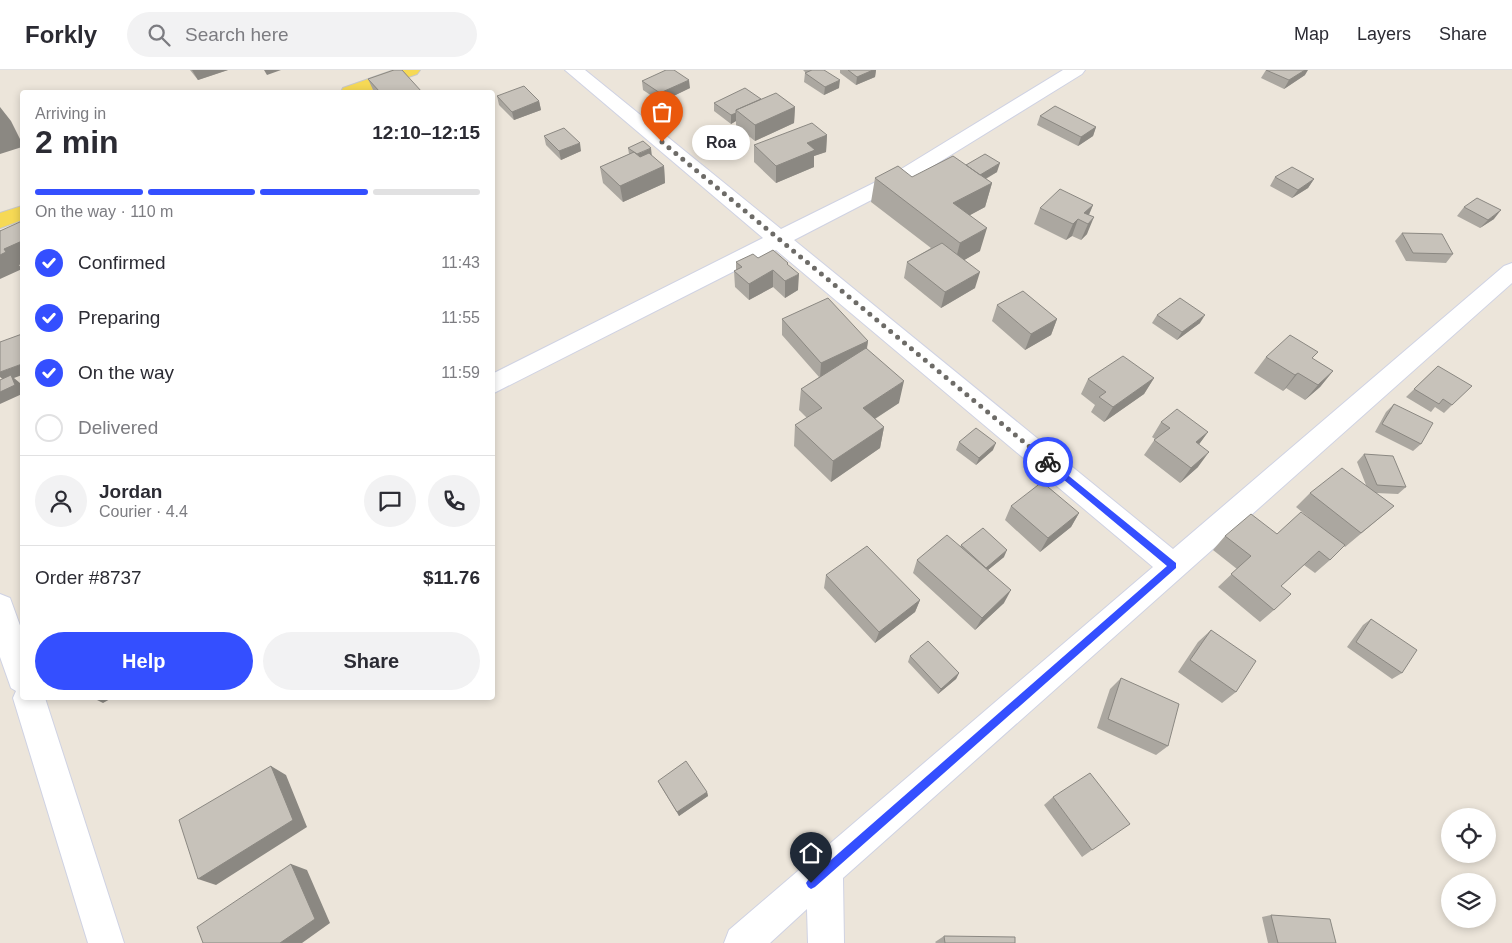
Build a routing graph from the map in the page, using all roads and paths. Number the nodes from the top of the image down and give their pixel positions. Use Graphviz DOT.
graph roads {
  1 [pos="411,70"];
  2 [pos="574,70"];
  3 [pos="1076,70"];
  4 [pos="356,90"];
  5 [pos="20,214"];
  6 [pos="0,221"];
  7 [pos="778,239"];
  8 [pos="1512,271"];
  9 [pos="495,383"];
  10 [pos="1173,566"];
  11 [pos="8,626"];
  12 [pos="20,671"];
  13 [pos="30,700"];
  14 [pos="825,871"];
  15 [pos="106,943"];
  16 [pos="742,943"];
  17 [pos="826,943"];
  1 -- 4 [label="main road"];
  2 -- 7 [label="street"];
  3 -- 7 [label="street"];
  5 -- 6 [label="main road"];
  7 -- 9 [label="street"];
  7 -- 10 [label="street"];
  8 -- 10 [label="street"];
  10 -- 14 [label="street"];
  11 -- 12 [label="street"];
  13 -- 15 [label="street"];
  14 -- 16 [label="street"];
  14 -- 17 [label="street"];
}
